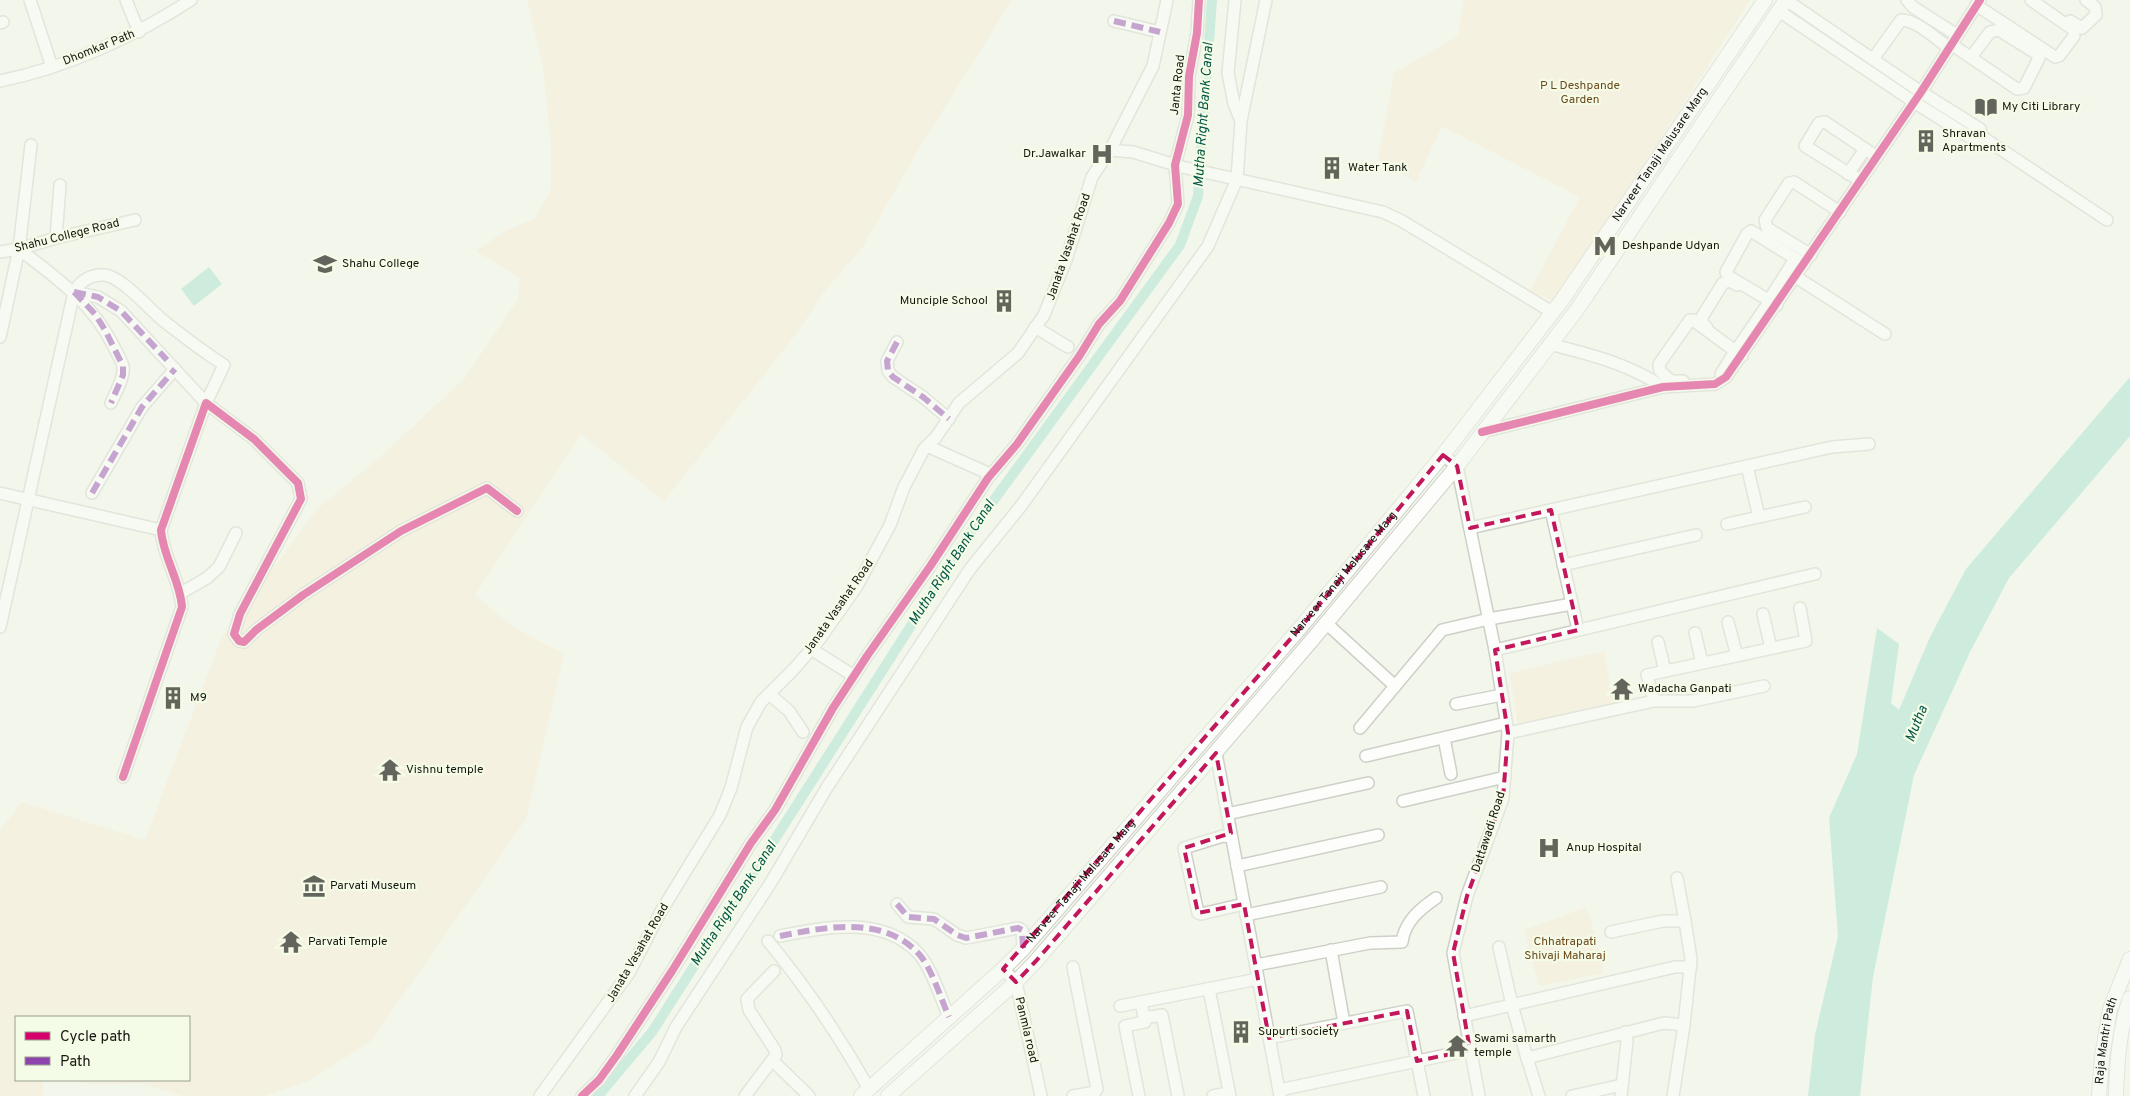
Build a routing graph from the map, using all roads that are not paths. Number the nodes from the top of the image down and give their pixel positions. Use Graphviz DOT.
graph roads {
  1 [pos="30,0"];
  2 [pos="126,0"];
  3 [pos="191,0"];
  4 [pos="1167,0"];
  5 [pos="1199,0"];
  6 [pos="1235,0"];
  7 [pos="1266,0"];
  8 [pos="1765,0"];
  9 [pos="1907,0"];
  10 [pos="2031,0"];
  11 [pos="2043,0"];
  12 [pos="2086,0"];
  13 [pos="1784,3"];
  14 [pos="1978,3"];
  15 [pos="1114,21"];
  16 [pos="138,32"];
  17 [pos="1160,32"];
  18 [pos="1952,42"];
  19 [pos="1972,57"];
  20 [pos="1873,59"];
  21 [pos="52,67"];
  22 [pos="0,81"];
  23 [pos="1921,92"];
  24 [pos="1914,102"];
  25 [pos="1241,121"];
  26 [pos="1981,136"];
  27 [pos="31,145"];
  28 [pos="1865,149"];
  29 [pos="1110,150"];
  30 [pos="1809,154"];
  31 [pos="1877,157"];
  32 [pos="1179,166"];
  33 [pos="1848,174"];
  34 [pos="1233,178"];
  35 [pos="1794,178"];
  36 [pos="1859,184"];
  37 [pos="60,185"];
  38 [pos="1841,210"];
  39 [pos="135,220"];
  40 [pos="2107,220"];
  41 [pos="56,238"];
  42 [pos="19,249"];
  43 [pos="0,252"];
  44 [pos="1804,259"];
  45 [pos="1796,277"];
  46 [pos="74,292"];
  47 [pos="1772,305"];
  48 [pos="1552,312"];
  49 [pos="1036,327"];
  50 [pos="1885,334"];
  51 [pos="0,337"];
  52 [pos="897,342"];
  53 [pos="1549,344"];
  54 [pos="1068,347"];
  55 [pos="1740,352"];
  56 [pos="175,369"];
  57 [pos="1663,387"];
  58 [pos="111,403"];
  59 [pos="206,403"];
  60 [pos="949,419"];
  61 [pos="1482,432"];
  62 [pos="1869,444"];
  63 [pos="927,446"];
  64 [pos="1443,455"];
  65 [pos="1457,466"];
  66 [pos="1747,466"];
  67 [pos="990,474"];
  68 [pos="92,492"];
  69 [pos="0,493"];
  70 [pos="28,499"];
  71 [pos="1806,507"];
  72 [pos="1551,510"];
  73 [pos="517,511"];
  74 [pos="1758,517"];
  75 [pos="1727,524"];
  76 [pos="1470,528"];
  77 [pos="161,530"];
  78 [pos="236,533"];
  79 [pos="1696,535"];
  80 [pos="1563,566"];
  81 [pos="1815,574"];
  82 [pos="4,586"];
  83 [pos="181,593"];
  84 [pos="1572,604"];
  85 [pos="1800,608"];
  86 [pos="1763,614"];
  87 [pos="1489,619"];
  88 [pos="1728,622"];
  89 [pos="1326,623"];
  90 [pos="0,628"];
  91 [pos="1578,630"];
  92 [pos="1695,633"];
  93 [pos="1658,642"];
  94 [pos="1771,648"];
  95 [pos="811,649"];
  96 [pos="1495,650"];
  97 [pos="1737,656"];
  98 [pos="1702,663"];
  99 [pos="1665,671"];
  100 [pos="854,676"];
  101 [pos="1396,686"];
  102 [pos="1764,686"];
  103 [pos="770,694"];
  104 [pos="1502,695"];
  105 [pos="1654,701"];
  106 [pos="1456,704"];
  107 [pos="1360,728"];
  108 [pos="1507,728"];
  109 [pos="803,732"];
  110 [pos="1444,738"];
  111 [pos="1216,753"];
  112 [pos="1366,756"];
  113 [pos="1452,774"];
  114 [pos="123,776"];
  115 [pos="1505,777"];
  116 [pos="1368,782"];
  117 [pos="1403,801"];
  118 [pos="1227,814"];
  119 [pos="1378,835"];
  120 [pos="1232,837"];
  121 [pos="1237,866"];
  122 [pos="1676,878"];
  123 [pos="1382,887"];
  124 [pos="1436,898"];
  125 [pos="897,904"];
  126 [pos="1245,909"];
  127 [pos="1685,921"];
  128 [pos="1611,932"];
  129 [pos="780,936"];
  130 [pos="768,941"];
  131 [pos="1499,947"];
  132 [pos="1023,949"];
  133 [pos="1331,950"];
  134 [pos="2130,959"];
  135 [pos="1256,965"];
  136 [pos="1073,967"];
  137 [pos="1690,968"];
  138 [pos="1003,969"];
  139 [pos="774,972"];
  140 [pos="1258,979"];
  141 [pos="1016,982"];
  142 [pos="1209,988"];
  143 [pos="2130,998"];
  144 [pos="1141,1002"];
  145 [pos="1512,1005"];
  146 [pos="1120,1006"];
  147 [pos="1464,1016"];
  148 [pos="949,1017"];
  149 [pos="1144,1018"];
  150 [pos="1344,1024"];
  151 [pos="1684,1025"];
  152 [pos="1625,1032"];
  153 [pos="1270,1038"];
  154 [pos="1470,1050"];
  155 [pos="1527,1058"];
  156 [pos="1417,1060"];
  157 [pos="773,1061"];
  158 [pos="1621,1090"];
  159 [pos="865,1092"];
  160 [pos="1280,1093"];
  161 [pos="802,1094"];
  162 [pos="1230,1094"];
  163 [pos="748,1095"];
  164 [pos="540,1096"];
  165 [pos="582,1096"];
  166 [pos="635,1096"];
  167 [pos="888,1096"];
  168 [pos="1041,1096"];
  169 [pos="1073,1096"];
  170 [pos="1139,1096"];
  171 [pos="1178,1096"];
  172 [pos="1213,1096"];
  173 [pos="1424,1096"];
  174 [pos="1479,1096"];
  175 [pos="1538,1096"];
  176 [pos="1572,1096"];
  177 [pos="1673,1096"];
  178 [pos="2100,1096"];
  179 [pos="2116,1096"];
  1 -- 21 [label="street"];
  2 -- 16 [label="street"];
  3 -- 16 [label="street, Dhomkar Path"];
  4 -- 17 [label="street, Janata Vasahat Road"];
  5 -- 32 [label="street, Janta Road"];
  6 -- 25 [label="street"];
  7 -- 25 [label="street"];
  8 -- 13 [label="main road, Narveer Tanaji Malusare Marg"];
  8 -- 48 [label="main road, Narveer Tanaji Malusare Marg"];
  9 -- 18 [label="street"];
  10 -- 14 [label="street"];
  11 -- 12 [label="street"];
  13 -- 20 [label="street"];
  13 -- 24 [label="street"];
  13 -- 53 [label="main road, Narveer Tanaji Malusare Marg"];
  14 -- 18 [label="street"];
  15 -- 17 [label="street"];
  16 -- 21 [label="street, Dhomkar Path"];
  17 -- 29 [label="street, Janata Vasahat Road"];
  18 -- 19 [label="street"];
  18 -- 20 [label="street"];
  18 -- 23 [label="street"];
  19 -- 19 [label="street"];
  20 -- 23 [label="street"];
  21 -- 22 [label="street, Dhomkar Path"];
  23 -- 24 [label="street"];
  23 -- 26 [label="street"];
  24 -- 26 [label="street"];
  24 -- 31 [label="street"];
  25 -- 34 [label="street"];
  26 -- 40 [label="street"];
  27 -- 42 [label="street"];
  28 -- 31 [label="street"];
  28 -- 33 [label="street"];
  28 -- 33 [label="street"];
  29 -- 32 [label="street"];
  29 -- 49 [label="street, Janata Vasahat Road"];
  30 -- 36 [label="street"];
  31 -- 36 [label="street"];
  32 -- 34 [label="street"];
  32 -- 67 [label="street, Janta Road"];
  33 -- 36 [label="street"];
  34 -- 48 [label="street"];
  34 -- 166 [label="street"];
  35 -- 38 [label="street"];
  36 -- 38 [label="street"];
  37 -- 41 [label="street"];
  38 -- 44 [label="street"];
  38 -- 44 [label="street"];
  39 -- 41 [label="street, Shahu College Road"];
  41 -- 42 [label="street, Shahu College Road"];
  42 -- 43 [label="street, Shahu College Road"];
  42 -- 46 [label="street"];
  42 -- 51 [label="street"];
  44 -- 45 [label="street"];
  44 -- 47 [label="street"];
  44 -- 47 [label="street"];
  45 -- 47 [label="street"];
  45 -- 50 [label="street"];
  46 -- 56 [label="street"];
  46 -- 58 [label="street"];
  46 -- 59 [label="street"];
  46 -- 70 [label="street"];
  47 -- 55 [label="street"];
  47 -- 55 [label="street"];
  48 -- 64 [label="main road, Narveer Tanaji Malusare Marg"];
  49 -- 54 [label="street"];
  49 -- 60 [label="street, Janata Vasahat Road"];
  52 -- 60 [label="street"];
  53 -- 57 [label="street"];
  53 -- 61 [label="main road, Narveer Tanaji Malusare Marg"];
  55 -- 55 [label="street"];
  55 -- 57 [label="street"];
  56 -- 59 [label="street"];
  56 -- 68 [label="street"];
  57 -- 61 [label="street"];
  59 -- 73 [label="street"];
  59 -- 77 [label="street"];
  60 -- 63 [label="street, Janata Vasahat Road"];
  61 -- 65 [label="main road, Narveer Tanaji Malusare Marg"];
  62 -- 66 [label="street"];
  63 -- 67 [label="street"];
  63 -- 95 [label="street, Janata Vasahat Road"];
  64 -- 65 [label="street"];
  64 -- 132 [label="main road, Narveer Tanaji Malusare Marg"];
  65 -- 76 [label="street, Dattawadi Road"];
  65 -- 89 [label="main road, Narveer Tanaji Malusare Marg"];
  66 -- 72 [label="street"];
  66 -- 74 [label="street"];
  67 -- 100 [label="street, Janta Road"];
  69 -- 70 [label="street"];
  70 -- 77 [label="street"];
  70 -- 82 [label="street"];
  71 -- 74 [label="street"];
  72 -- 76 [label="street"];
  72 -- 80 [label="street"];
  74 -- 75 [label="street"];
  76 -- 87 [label="street, Dattawadi Road"];
  77 -- 83 [label="street"];
  78 -- 83 [label="street"];
  79 -- 80 [label="street"];
  80 -- 84 [label="street"];
  81 -- 91 [label="street"];
  82 -- 90 [label="street"];
  83 -- 114 [label="street"];
  84 -- 87 [label="street"];
  84 -- 91 [label="street"];
  85 -- 94 [label="street"];
  86 -- 94 [label="street"];
  87 -- 96 [label="street, Dattawadi Road"];
  87 -- 101 [label="street"];
  88 -- 97 [label="street"];
  89 -- 101 [label="street"];
  89 -- 111 [label="main road, Narveer Tanaji Malusare Marg"];
  91 -- 96 [label="street"];
  92 -- 98 [label="street"];
  93 -- 99 [label="street"];
  94 -- 97 [label="street"];
  95 -- 100 [label="street"];
  95 -- 103 [label="street, Janata Vasahat Road"];
  96 -- 104 [label="street, Dattawadi Road"];
  97 -- 98 [label="street"];
  98 -- 99 [label="street"];
  99 -- 105 [label="street"];
  100 -- 165 [label="street, Janta Road"];
  101 -- 107 [label="street"];
  102 -- 105 [label="street"];
  103 -- 109 [label="street"];
  103 -- 164 [label="street, Janata Vasahat Road"];
  104 -- 106 [label="street"];
  104 -- 108 [label="street, Dattawadi Road"];
  105 -- 108 [label="street"];
  108 -- 110 [label="street"];
  108 -- 115 [label="street, Dattawadi Road"];
  110 -- 112 [label="street"];
  110 -- 113 [label="street"];
  111 -- 118 [label="street"];
  111 -- 141 [label="main road, Narveer Tanaji Malusare Marg"];
  115 -- 117 [label="street"];
  115 -- 147 [label="street, Dattawadi Road"];
  116 -- 118 [label="street"];
  118 -- 120 [label="street"];
  119 -- 121 [label="street"];
  120 -- 121 [label="street"];
  120 -- 126 [label="street"];
  121 -- 126 [label="street"];
  122 -- 127 [label="street"];
  123 -- 126 [label="street"];
  124 -- 133 [label="street"];
  125 -- 132 [label="street"];
  126 -- 135 [label="street"];
  127 -- 128 [label="street"];
  127 -- 137 [label="street"];
  129 -- 148 [label="street"];
  130 -- 159 [label="street"];
  131 -- 145 [label="street"];
  132 -- 138 [label="main road, Narveer Tanaji Malusare Marg"];
  133 -- 135 [label="street"];
  133 -- 150 [label="street"];
  134 -- 178 [label="main road, Raja Mantri Path"];
  135 -- 140 [label="street"];
  136 -- 169 [label="street"];
  137 -- 145 [label="street"];
  137 -- 151 [label="street"];
  138 -- 141 [label="street, Panmla road"];
  138 -- 148 [label="main road, Narveer Tanaji Malusare Marg"];
  139 -- 157 [label="street"];
  140 -- 142 [label="street"];
  140 -- 153 [label="street"];
  141 -- 167 [label="main road, Narveer Tanaji Malusare Marg"];
  141 -- 168 [label="street, Panmla road"];
  142 -- 144 [label="street"];
  142 -- 162 [label="street"];
  143 -- 179 [label="main road, Raja Mantri Path"];
  144 -- 146 [label="street"];
  144 -- 149 [label="street"];
  145 -- 147 [label="street"];
  145 -- 155 [label="street"];
  147 -- 154 [label="street, Dattawadi Road"];
  148 -- 159 [label="main road, Narveer Tanaji Malusare Marg"];
  149 -- 170 [label="street"];
  149 -- 171 [label="street"];
  150 -- 153 [label="street"];
  150 -- 156 [label="street"];
  151 -- 152 [label="street"];
  151 -- 177 [label="street"];
  152 -- 155 [label="street"];
  152 -- 158 [label="street"];
  153 -- 160 [label="street"];
  154 -- 156 [label="street"];
  154 -- 174 [label="street, Dattawadi Road"];
  155 -- 175 [label="street"];
  156 -- 160 [label="street"];
  156 -- 173 [label="street"];
  157 -- 161 [label="street"];
  157 -- 163 [label="street"];
  158 -- 176 [label="street"];
  162 -- 172 [label="street"];
}
